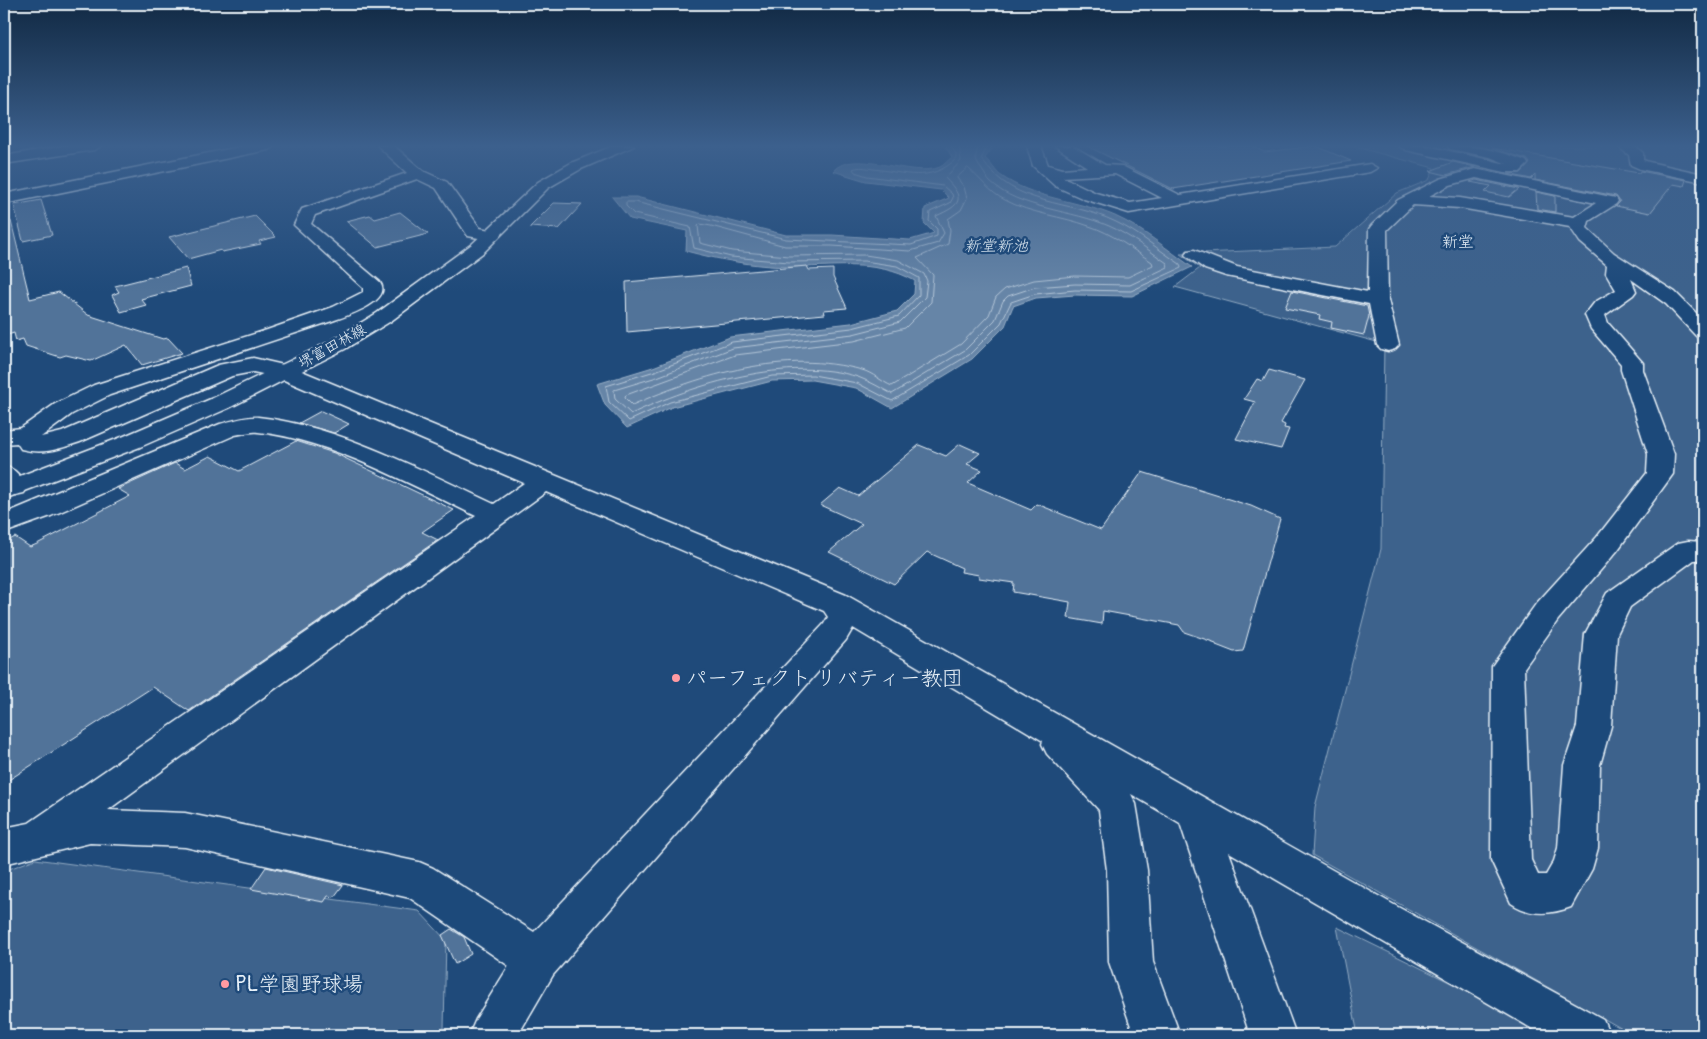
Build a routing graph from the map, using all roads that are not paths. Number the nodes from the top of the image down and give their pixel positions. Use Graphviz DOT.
graph roads {
  1 [pos="25,194"];
  2 [pos="359,194"];
  3 [pos="448,194"];
  4 [pos="533,194"];
  5 [pos="1087,194"];
  6 [pos="1167,194"];
  7 [pos="1218,194"];
  8 [pos="1423,194"];
  9 [pos="1578,194"];
  10 [pos="4,199"];
  11 [pos="1414,200"];
  12 [pos="1180,201"];
  13 [pos="1578,223"];
  14 [pos="489,235"];
  15 [pos="1194,255"];
  16 [pos="1618,262"];
  17 [pos="1378,300"];
  18 [pos="1703,332"];
  19 [pos="1388,344"];
  20 [pos="284,372"];
  21 [pos="28,435"];
  22 [pos="4,437"];
  23 [pos="544,481"];
  24 [pos="7,484"];
  25 [pos="496,515"];
  26 [pos="4,524"];
  27 [pos="1703,550"];
  28 [pos="835,603"];
  29 [pos="1038,721"];
  30 [pos="1195,812"];
  31 [pos="22,842"];
  32 [pos="538,960"];
  33 [pos="492,1035"];
  34 [pos="1157,1035"];
  35 [pos="1273,1035"];
  36 [pos="1587,1035"];
  1 -- 10 [label="main road"];
  2 -- 21 [label="main road"];
  3 -- 14 [label="main road"];
  4 -- 14 [label="main road, 堺富田林線"];
  5 -- 12 [label="main road"];
  6 -- 12 [label="main road"];
  7 -- 12 [label="main road"];
  8 -- 11 [label="main road"];
  9 -- 13 [label="main road"];
  11 -- 13 [label="main road"];
  11 -- 17 [label="main road"];
  13 -- 16 [label="main road"];
  14 -- 20 [label="main road, 堺富田林線"];
  15 -- 17 [label="main road"];
  16 -- 18 [label="main road"];
  16 -- 27 [label="main road"];
  17 -- 19 [label="main road"];
  20 -- 21 [label="main road"];
  20 -- 23 [label="main road"];
  20 -- 24 [label="main road, 堺富田林線"];
  21 -- 22 [label="main road"];
  23 -- 25 [label="main road"];
  23 -- 28 [label="main road"];
  25 -- 26 [label="main road"];
  25 -- 31 [label="main road"];
  28 -- 29 [label="main road"];
  28 -- 32 [label="main road"];
  29 -- 30 [label="main road"];
  29 -- 34 [label="main road"];
  30 -- 35 [label="main road"];
  30 -- 36 [label="main road"];
  31 -- 32 [label="main road"];
  32 -- 33 [label="main road"];
}
